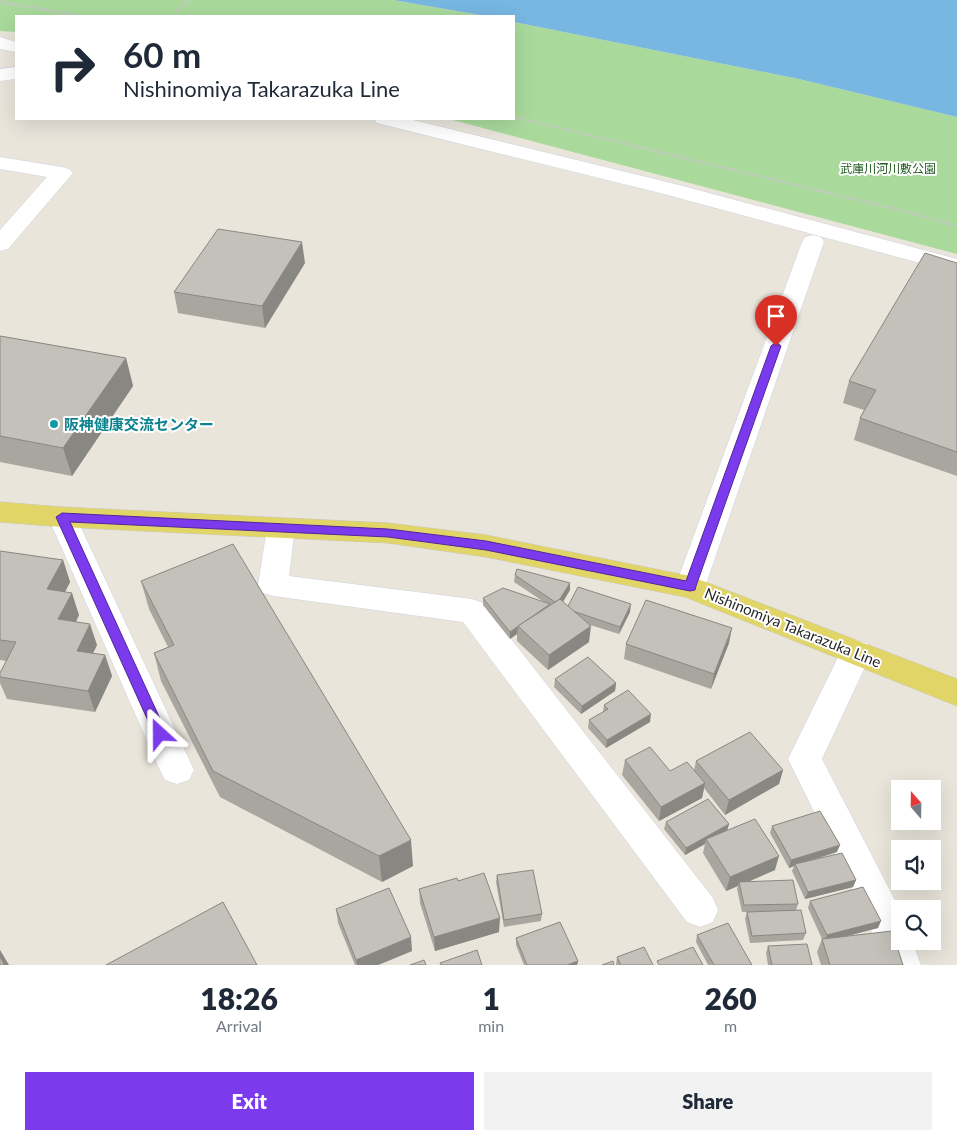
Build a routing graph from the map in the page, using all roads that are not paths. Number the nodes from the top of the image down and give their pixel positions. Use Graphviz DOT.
graph roads {
  1 [pos="0,43"];
  2 [pos="15,47"];
  3 [pos="15,73"];
  4 [pos="0,75"];
  5 [pos="388,120"];
  6 [pos="0,164"];
  7 [pos="813,242"];
  8 [pos="0,244"];
  9 [pos="957,266"];
  10 [pos="0,512"];
  11 [pos="62,517"];
  12 [pos="281,528"];
  13 [pos="690,586"];
  14 [pos="856,652"];
  15 [pos="957,693"];
  16 [pos="177,770"];
  17 [pos="700,910"];
  18 [pos="902,965"];
  1 -- 2 [label="street"];
  3 -- 4 [label="street"];
  5 -- 9 [label="street"];
  6 -- 8 [label="street"];
  7 -- 13 [label="street"];
  10 -- 11 [label="main road, Nishinomiya Takarazuka Line"];
  11 -- 12 [label="main road, Nishinomiya Takarazuka Line"];
  11 -- 16 [label="street"];
  12 -- 13 [label="main road, Nishinomiya Takarazuka Line"];
  12 -- 17 [label="street"];
  13 -- 14 [label="main road, Nishinomiya Takarazuka Line"];
  14 -- 15 [label="main road, Nishinomiya Takarazuka Line"];
  14 -- 18 [label="street"];
}
